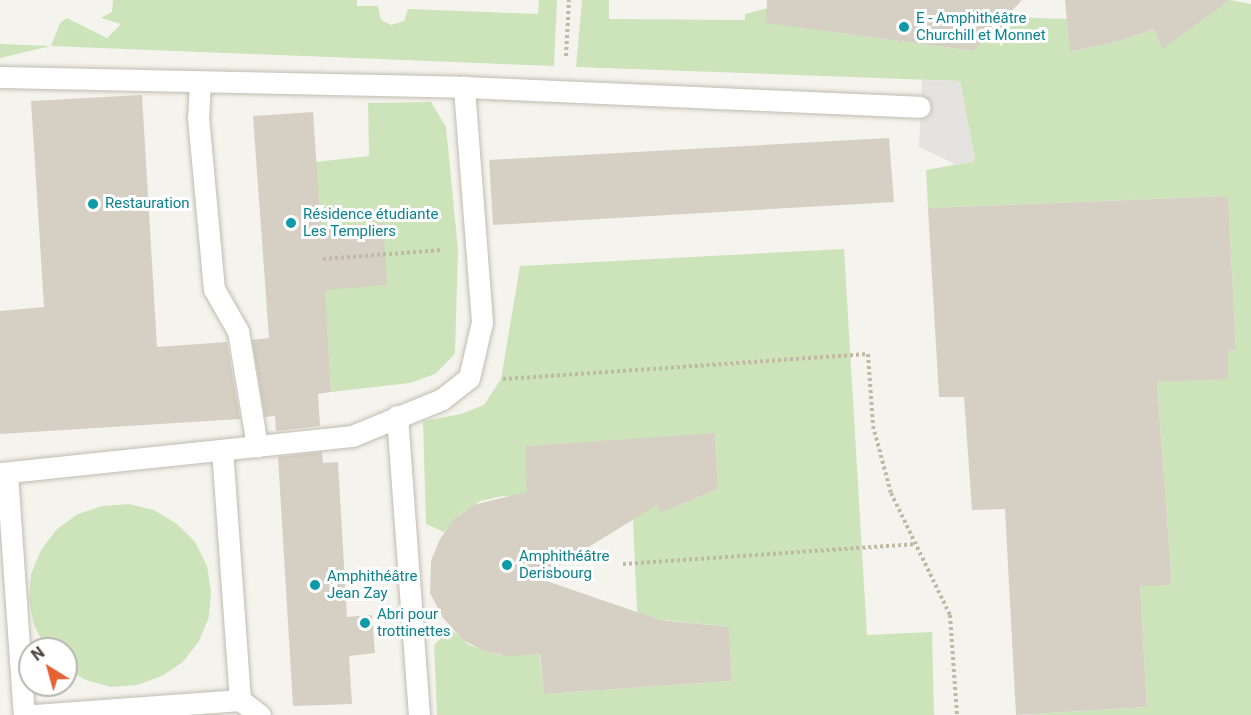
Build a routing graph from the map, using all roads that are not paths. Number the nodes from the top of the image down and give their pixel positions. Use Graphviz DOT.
graph roads {
  1 [pos="0,77"];
  2 [pos="200,83"];
  3 [pos="464,87"];
  4 [pos="920,107"];
  5 [pos="397,416"];
  6 [pos="257,446"];
  7 [pos="222,451"];
  8 [pos="3,473"];
  9 [pos="240,700"];
  10 [pos="24,715"];
  11 [pos="35,715"];
  12 [pos="260,715"];
  13 [pos="419,715"];
  1 -- 2 [label="lane"];
  2 -- 3 [label="lane"];
  2 -- 6 [label="lane"];
  3 -- 4 [label="lane"];
  3 -- 5 [label="lane"];
  5 -- 6 [label="lane"];
  5 -- 13 [label="lane"];
  6 -- 7 [label="lane"];
  7 -- 8 [label="lane"];
  7 -- 9 [label="lane"];
  8 -- 10 [label="lane"];
  9 -- 11 [label="lane"];
  9 -- 12 [label="lane"];
}
